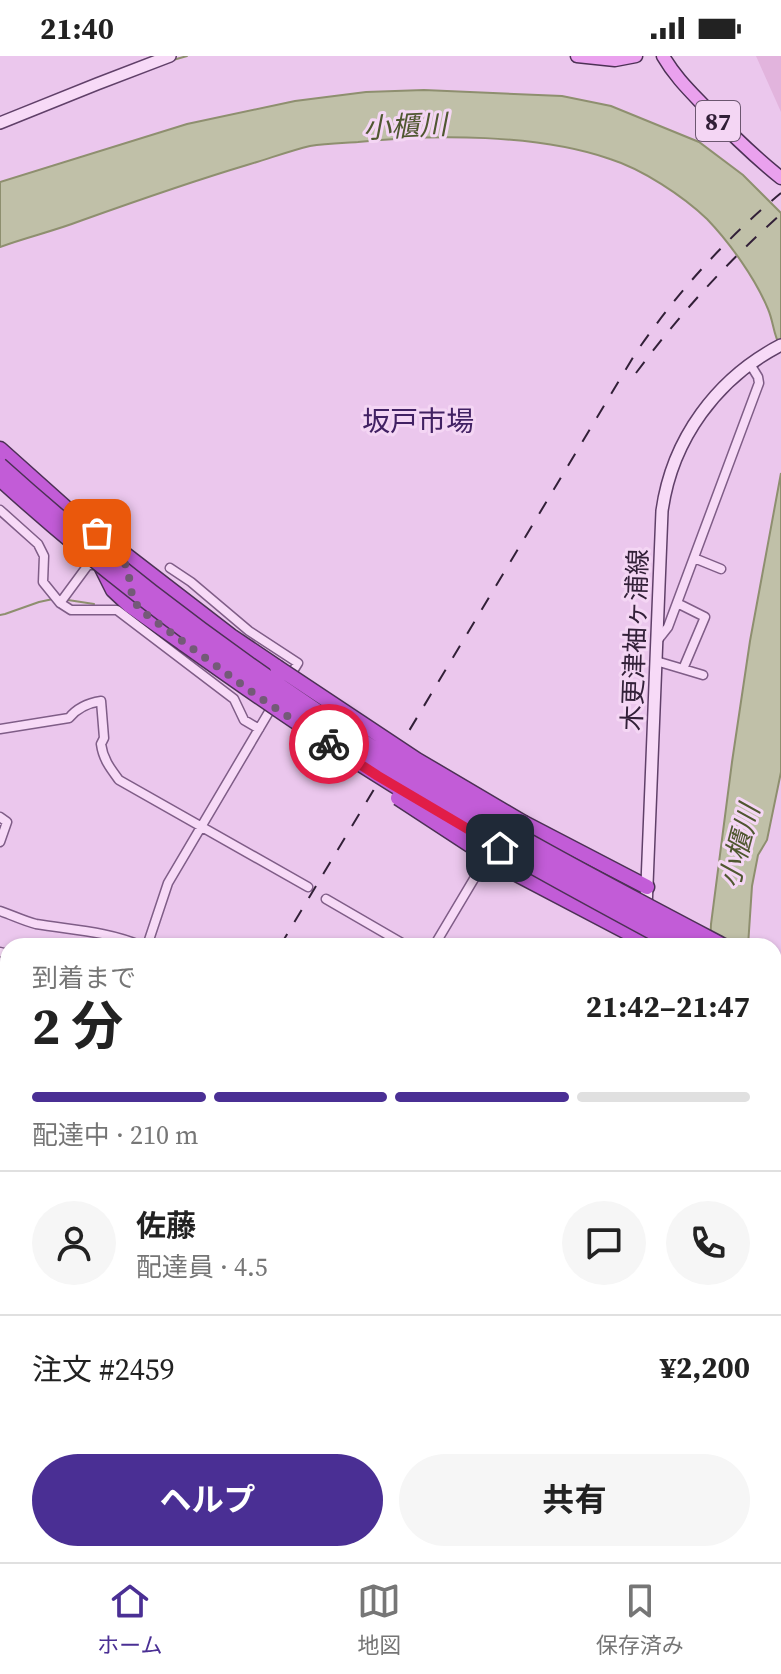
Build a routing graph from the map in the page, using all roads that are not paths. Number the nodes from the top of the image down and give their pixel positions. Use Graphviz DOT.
graph roads {
  1 [pos="170,56"];
  2 [pos="577,56"];
  3 [pos="636,56"];
  4 [pos="663,56"];
  5 [pos="0,123"];
  6 [pos="781,178"];
  7 [pos="781,345"];
  8 [pos="750,364"];
  9 [pos="0,449"];
  10 [pos="0,465"];
  11 [pos="0,479"];
  12 [pos="0,510"];
  13 [pos="76,517"];
  14 [pos="118,550"];
  15 [pos="694,558"];
  16 [pos="100,565"];
  17 [pos="170,568"];
  18 [pos="721,569"];
  19 [pos="60,603"];
  20 [pos="677,603"];
  21 [pos="148,616"];
  22 [pos="657,642"];
  23 [pos="656,661"];
  24 [pos="683,669"];
  25 [pos="703,675"];
  26 [pos="256,695"];
  27 [pos="0,729"];
  28 [pos="259,729"];
  29 [pos="0,817"];
  30 [pos="201,827"];
  31 [pos="0,842"];
  32 [pos="484,862"];
  33 [pos="308,887"];
  34 [pos="647,887"];
  35 [pos="326,899"];
  36 [pos="0,911"];
  37 [pos="124,938"];
  38 [pos="147,938"];
  39 [pos="393,938"];
  40 [pos="439,938"];
  41 [pos="633,938"];
  42 [pos="644,938"];
  43 [pos="663,938"];
  44 [pos="685,938"];
  45 [pos="709,938"];
  1 -- 5 [label="main road"];
  2 -- 3 [label="main road"];
  4 -- 6 [label="main road, 87"];
  7 -- 8 [label="main road, 木更津袖ヶ浦線"];
  8 -- 15 [label="street"];
  8 -- 22 [label="main road, 木更津袖ヶ浦線"];
  9 -- 13 [label="highway"];
  10 -- 45 [label="highway, bridge"];
  11 -- 44 [label="highway, bridge"];
  12 -- 19 [label="street"];
  13 -- 14 [label="highway"];
  13 -- 16 [label="highway"];
  14 -- 21 [label="highway"];
  14 -- 34 [label="highway, bridge"];
  15 -- 18 [label="street"];
  15 -- 20 [label="street"];
  16 -- 19 [label="street"];
  16 -- 21 [label="highway"];
  17 -- 28 [label="street"];
  19 -- 28 [label="street"];
  20 -- 22 [label="street"];
  20 -- 24 [label="street"];
  21 -- 26 [label="highway, bridge"];
  22 -- 23 [label="main road, 木更津袖ヶ浦線"];
  23 -- 24 [label="street"];
  23 -- 34 [label="main road, 木更津袖ヶ浦線"];
  24 -- 25 [label="street"];
  26 -- 41 [label="highway, bridge"];
  26 -- 43 [label="highway, bridge"];
  27 -- 30 [label="street"];
  28 -- 30 [label="street"];
  29 -- 31 [label="street"];
  30 -- 33 [label="street"];
  30 -- 38 [label="street"];
  32 -- 40 [label="street"];
  34 -- 42 [label="main road, 木更津袖ヶ浦線"];
  35 -- 39 [label="street"];
  36 -- 37 [label="street"];
}
